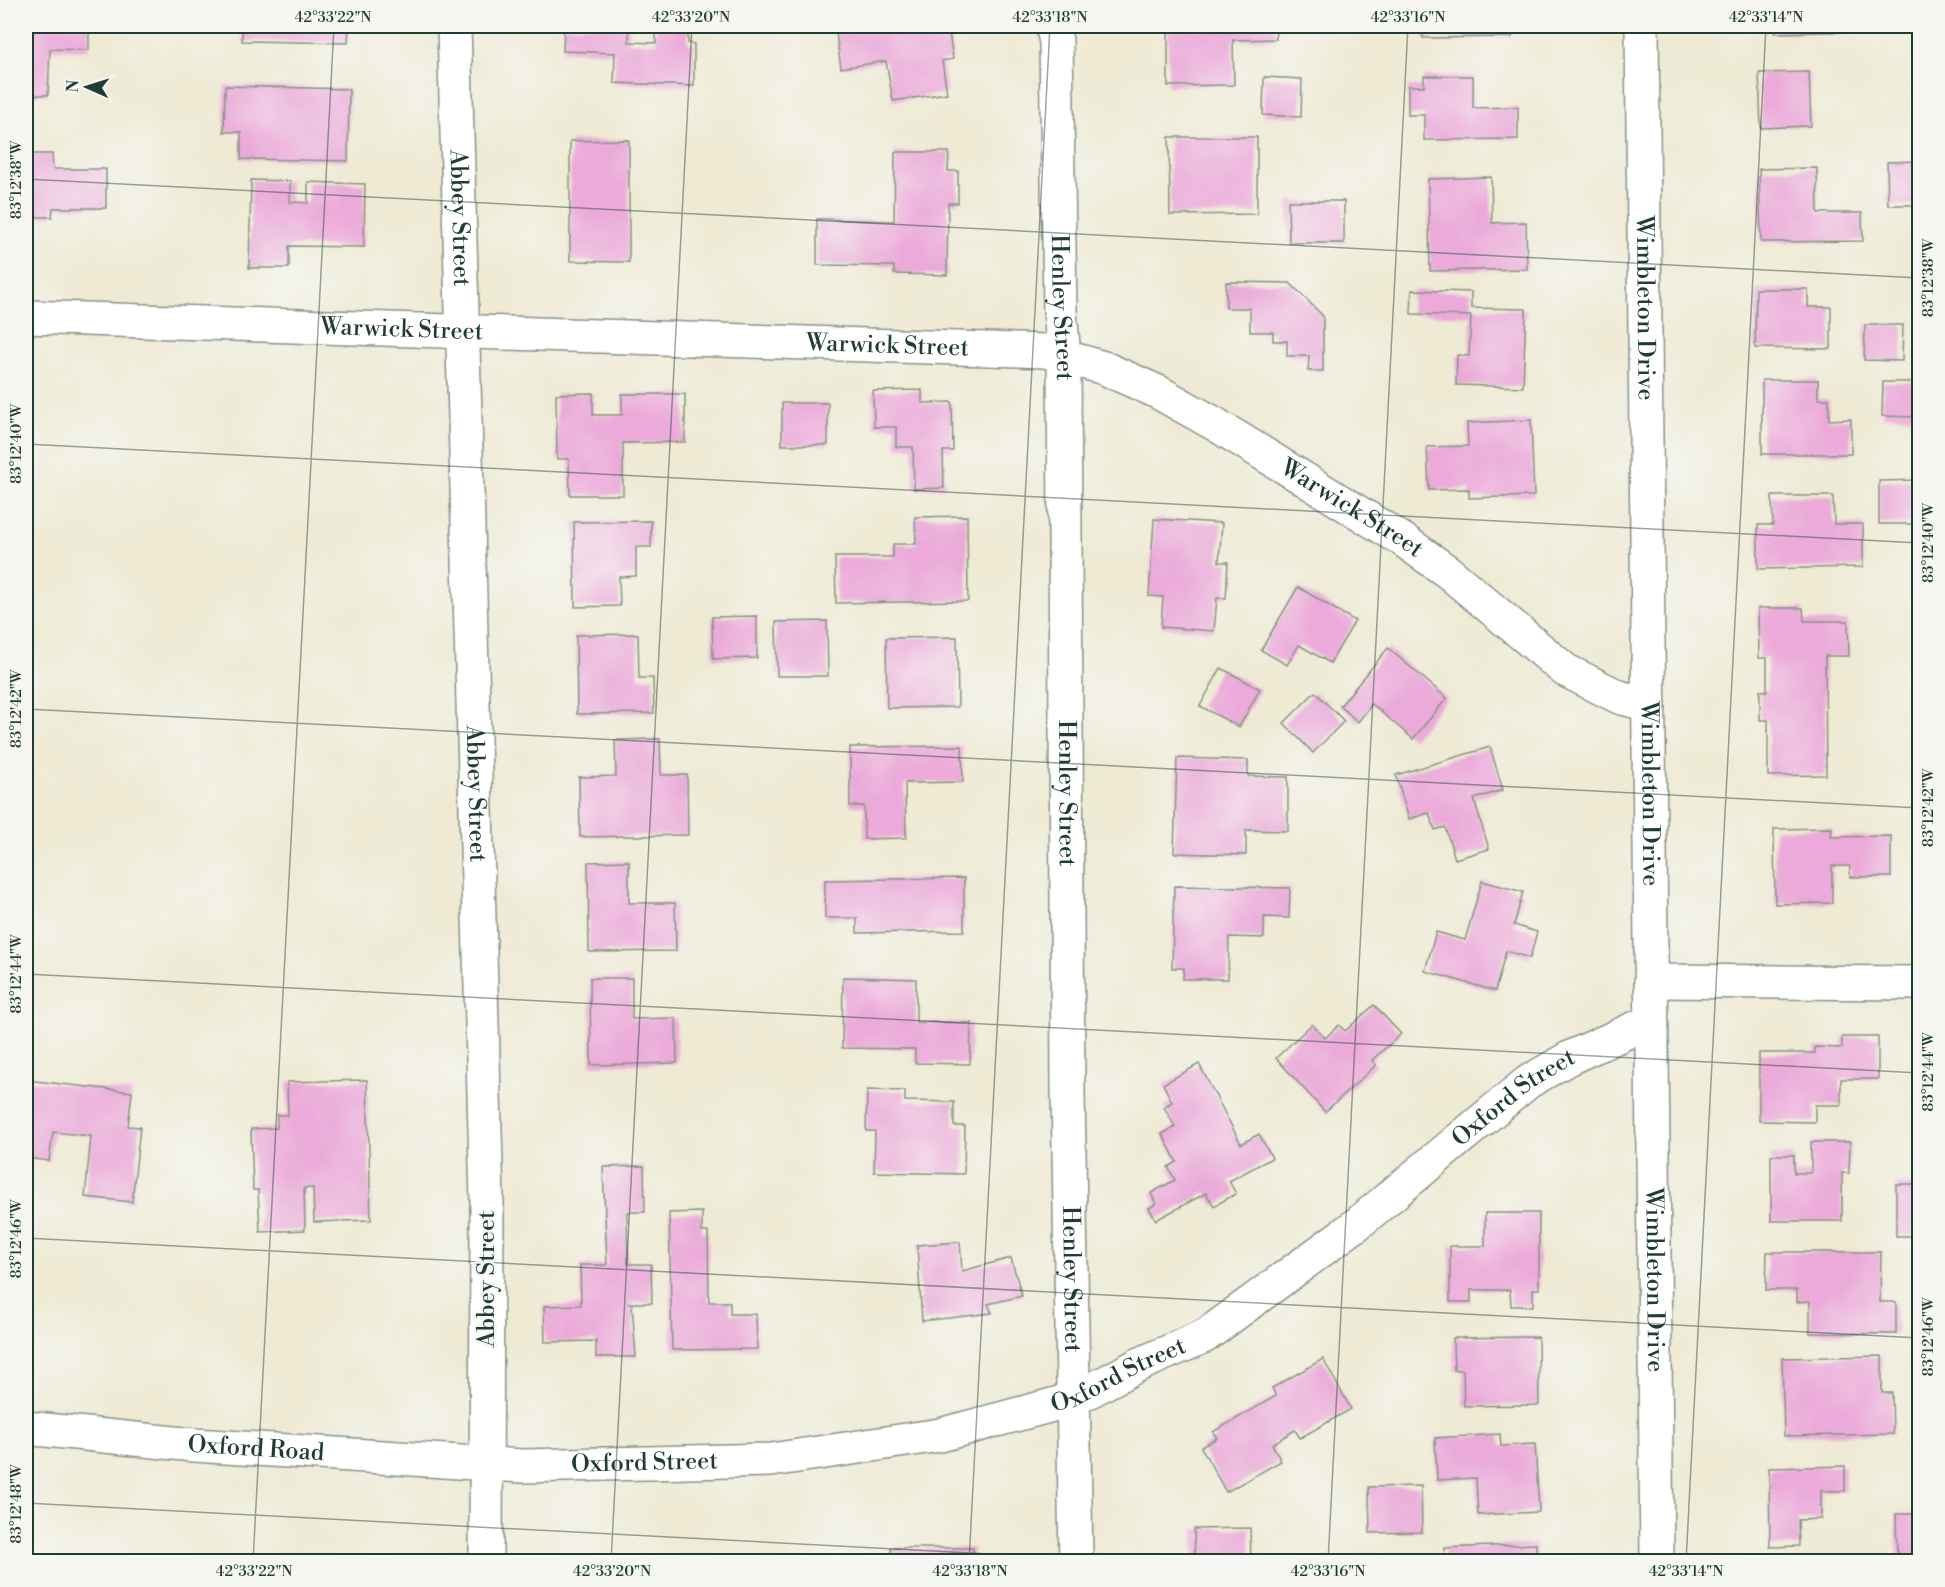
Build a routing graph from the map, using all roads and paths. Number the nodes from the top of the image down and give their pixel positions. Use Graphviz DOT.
graph roads {
  1 [pos="454,26"];
  2 [pos="1052,26"];
  3 [pos="1642,26"];
  4 [pos="26,317"];
  5 [pos="462,331"];
  6 [pos="1064,356"];
  7 [pos="1649,705"];
  8 [pos="1651,981"];
  9 [pos="1920,982"];
  10 [pos="1652,1022"];
  11 [pos="1075,1399"];
  12 [pos="26,1428"];
  13 [pos="486,1462"];
  14 [pos="486,1562"];
  15 [pos="1076,1562"];
  16 [pos="1657,1562"];
  1 -- 5 [label="street, Abbey Street"];
  2 -- 6 [label="street, Henley Street"];
  3 -- 7 [label="street, Wimbleton Drive"];
  4 -- 5 [label="street, Warwick Street"];
  5 -- 6 [label="street, Warwick Street"];
  5 -- 13 [label="street, Abbey Street"];
  6 -- 7 [label="street, Warwick Street"];
  6 -- 11 [label="street, Henley Street"];
  7 -- 8 [label="street, Wimbleton Drive"];
  8 -- 9 [label="street"];
  8 -- 10 [label="street, Wimbleton Drive"];
  10 -- 11 [label="street, Oxford Street"];
  10 -- 16 [label="street, Wimbleton Drive"];
  11 -- 13 [label="street, Oxford Street"];
  11 -- 15 [label="street, Henley Street"];
  12 -- 13 [label="street, Oxford Road"];
  13 -- 14 [label="street, Abbey Street"];
}
